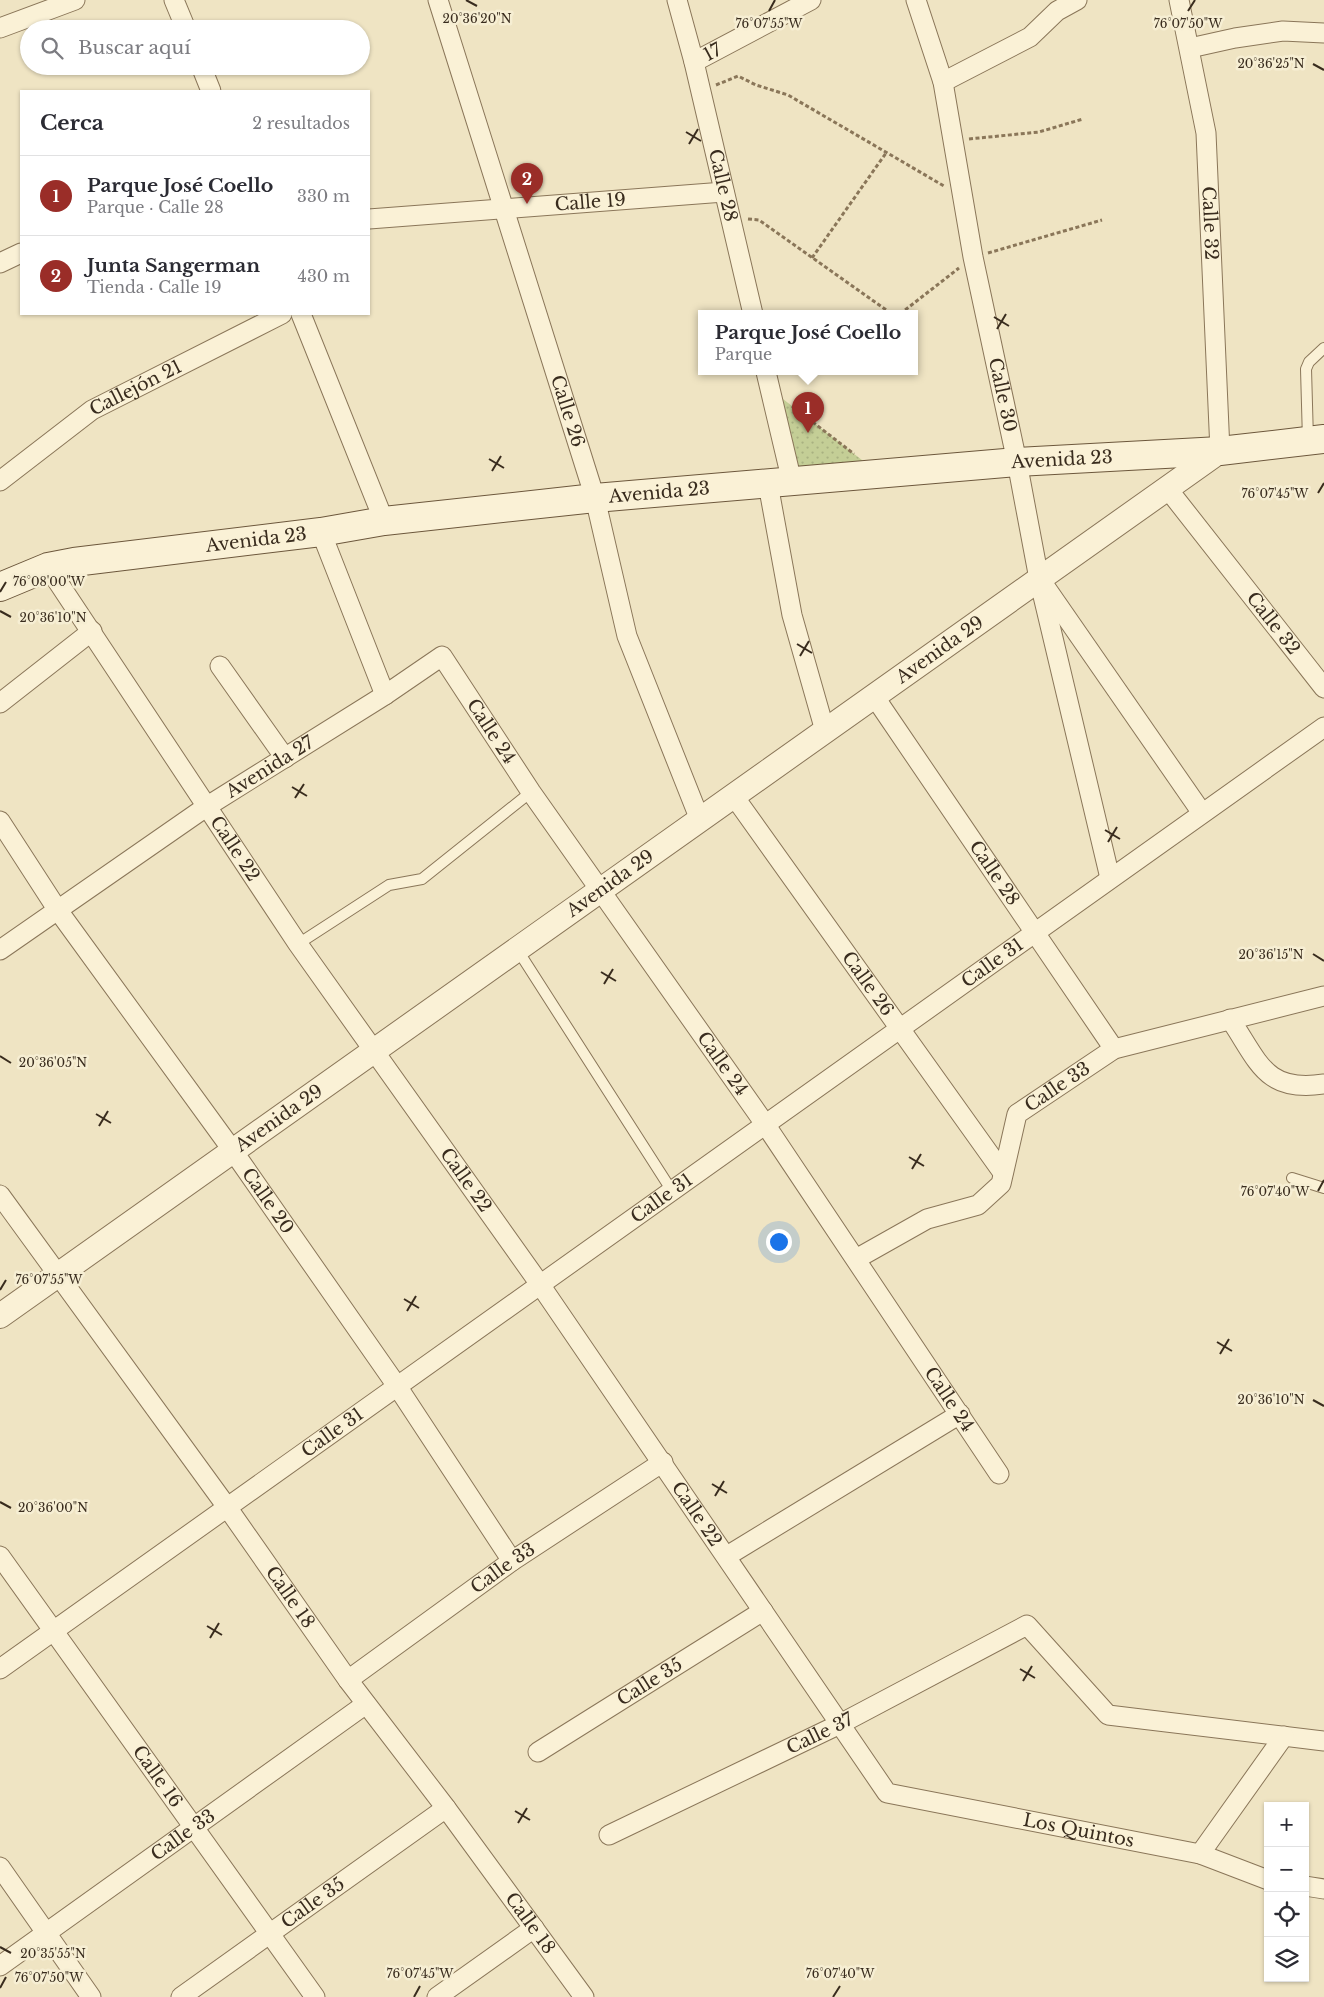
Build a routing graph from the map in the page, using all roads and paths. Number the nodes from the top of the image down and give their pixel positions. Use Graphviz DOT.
graph roads {
  1 [pos="76,0"];
  2 [pos="174,0"];
  3 [pos="438,0"];
  4 [pos="676,0"];
  5 [pos="811,0"];
  6 [pos="916,0"];
  7 [pos="1077,0"];
  8 [pos="1179,0"];
  9 [pos="1056,5"];
  10 [pos="22,20"];
  11 [pos="182,20"];
  12 [pos="20,21"];
  13 [pos="0,28"];
  14 [pos="1324,33"];
  15 [pos="1190,48"];
  16 [pos="694,62"];
  17 [pos="205,75"];
  18 [pos="943,82"];
  19 [pos="211,90"];
  20 [pos="701,91"];
  21 [pos="1083,119"];
  22 [pos="954,140"];
  23 [pos="886,153"];
  24 [pos="724,192"];
  25 [pos="962,196"];
  26 [pos="503,210"];
  27 [pos="370,219"];
  28 [pos="730,219"];
  29 [pos="1102,220"];
  30 [pos="20,253"];
  31 [pos="973,257"];
  32 [pos="812,258"];
  33 [pos="0,263"];
  34 [pos="751,310"];
  35 [pos="886,310"];
  36 [pos="905,310"];
  37 [pos="280,315"];
  38 [pos="300,315"];
  39 [pos="1324,348"];
  40 [pos="768,380"];
  41 [pos="1316,440"];
  42 [pos="1220,451"];
  43 [pos="1017,462"];
  44 [pos="880,474"];
  45 [pos="0,481"];
  46 [pos="780,483"];
  47 [pos="1166,488"];
  48 [pos="595,498"];
  49 [pos="384,521"];
  50 [pos="321,532"];
  51 [pos="48,567"];
  52 [pos="1039,579"];
  53 [pos="0,587"];
  54 [pos="92,632"];
  55 [pos="442,656"];
  56 [pos="220,666"];
  57 [pos="1324,688"];
  58 [pos="386,695"];
  59 [pos="874,696"];
  60 [pos="0,704"];
  61 [pos="1324,726"];
  62 [pos="824,731"];
  63 [pos="285,758"];
  64 [pos="531,792"];
  65 [pos="733,795"];
  66 [pos="206,807"];
  67 [pos="1202,813"];
  68 [pos="700,820"];
  69 [pos="0,821"];
  70 [pos="1110,878"];
  71 [pos="601,890"];
  72 [pos="57,909"];
  73 [pos="1035,932"];
  74 [pos="298,944"];
  75 [pos="517,949"];
  76 [pos="0,950"];
  77 [pos="1324,996"];
  78 [pos="1230,1018"];
  79 [pos="900,1028"];
  80 [pos="1114,1049"];
  81 [pos="375,1052"];
  82 [pos="1324,1084"];
  83 [pos="765,1124"];
  84 [pos="233,1151"];
  85 [pos="1003,1173"];
  86 [pos="1292,1178"];
  87 [pos="1324,1188"];
  88 [pos="672,1190"];
  89 [pos="0,1195"];
  90 [pos="856,1259"];
  91 [pos="58,1276"];
  92 [pos="539,1283"];
  93 [pos="0,1316"];
  94 [pos="398,1386"];
  95 [pos="960,1414"];
  96 [pos="662,1462"];
  97 [pos="998,1474"];
  98 [pos="227,1507"];
  99 [pos="0,1556"];
  100 [pos="727,1556"];
  101 [pos="512,1561"];
  102 [pos="763,1611"];
  103 [pos="53,1631"];
  104 [pos="0,1669"];
  105 [pos="348,1680"];
  106 [pos="366,1704"];
  107 [pos="840,1724"];
  108 [pos="1284,1736"];
  109 [pos="1324,1742"];
  110 [pos="538,1752"];
  111 [pos="887,1792"];
  112 [pos="446,1808"];
  113 [pos="194,1829"];
  114 [pos="609,1835"];
  115 [pos="1200,1854"];
  116 [pos="0,1868"];
  117 [pos="1264,1878"];
  118 [pos="1309,1887"];
  119 [pos="1324,1889"];
  120 [pos="534,1928"];
  121 [pos="45,1933"];
  122 [pos="269,1934"];
  123 [pos="0,1966"];
  124 [pos="91,1997"];
  125 [pos="181,1997"];
  126 [pos="315,1997"];
  127 [pos="437,1997"];
  128 [pos="584,1997"];
  1 -- 10 [label="street"];
  2 -- 11 [label="street"];
  3 -- 26 [label="street, Calle 26"];
  4 -- 16 [label="street, Calle 28"];
  5 -- 16 [label="street, 17"];
  6 -- 18 [label="street, Calle 30"];
  7 -- 9 [label="street"];
  8 -- 15 [label="street, Calle 32"];
  9 -- 18 [label="street"];
  12 -- 13 [label="street"];
  14 -- 15 [label="street"];
  15 -- 42 [label="street, Calle 32"];
  16 -- 20 [label="street, Calle 28"];
  17 -- 19 [label="street"];
  18 -- 22 [label="street, Calle 30"];
  20 -- 23 [label="path"];
  20 -- 24 [label="street, Calle 28"];
  21 -- 22 [label="path"];
  22 -- 25 [label="street, Calle 30"];
  23 -- 25 [label="path"];
  23 -- 32 [label="path"];
  24 -- 26 [label="street, Calle 19"];
  24 -- 28 [label="street, Calle 28"];
  25 -- 31 [label="street, Calle 30"];
  26 -- 27 [label="street, Calle 19"];
  26 -- 48 [label="street, Calle 26"];
  28 -- 32 [label="path"];
  28 -- 34 [label="street, Calle 28"];
  29 -- 31 [label="path"];
  30 -- 33 [label="street"];
  31 -- 36 [label="path"];
  31 -- 43 [label="street, Calle 30"];
  32 -- 35 [label="path"];
  37 -- 45 [label="street, Callejón 21"];
  38 -- 49 [label="street"];
  39 -- 41 [label="lane"];
  40 -- 44 [label="path"];
  40 -- 46 [label="street"];
  41 -- 42 [label="main road, Avenida 23"];
  42 -- 43 [label="main road, Avenida 23"];
  42 -- 47 [label="street, Avenida 29"];
  43 -- 44 [label="main road, Avenida 23"];
  43 -- 52 [label="street, Calle 30"];
  44 -- 46 [label="main road, Avenida 23"];
  46 -- 48 [label="main road, Avenida 23"];
  46 -- 62 [label="street"];
  47 -- 52 [label="street, Avenida 29"];
  47 -- 57 [label="street, Calle 32"];
  48 -- 49 [label="main road, Avenida 23"];
  48 -- 68 [label="street, Calle 26"];
  49 -- 50 [label="main road, Avenida 23"];
  50 -- 51 [label="main road, Avenida 23"];
  50 -- 58 [label="street"];
  51 -- 53 [label="main road, Avenida 23"];
  51 -- 54 [label="street, Calle 22"];
  52 -- 59 [label="street, Avenida 29"];
  52 -- 67 [label="street"];
  52 -- 70 [label="street, Calle 30"];
  54 -- 60 [label="street"];
  54 -- 66 [label="street, Calle 22"];
  55 -- 58 [label="street, Avenida 27"];
  55 -- 64 [label="street, Calle 24"];
  56 -- 63 [label="street"];
  58 -- 63 [label="street, Avenida 27"];
  59 -- 62 [label="street, Avenida 29"];
  59 -- 73 [label="street, Calle 28"];
  61 -- 67 [label="street, Calle 31"];
  62 -- 65 [label="street, Avenida 29"];
  63 -- 66 [label="street, Avenida 27"];
  64 -- 71 [label="street, Calle 24"];
  64 -- 74 [label="lane"];
  65 -- 68 [label="street, Avenida 29"];
  65 -- 79 [label="street, Calle 26"];
  66 -- 72 [label="street, Avenida 27"];
  66 -- 74 [label="street, Calle 22"];
  67 -- 70 [label="street, Calle 31"];
  68 -- 71 [label="street, Avenida 29"];
  69 -- 72 [label="street, Calle 20"];
  70 -- 73 [label="street, Calle 31"];
  71 -- 75 [label="street, Avenida 29"];
  71 -- 83 [label="street, Calle 24"];
  72 -- 76 [label="street, Avenida 27"];
  72 -- 84 [label="street, Calle 20"];
  73 -- 79 [label="street, Calle 31"];
  73 -- 80 [label="street, Calle 28"];
  74 -- 81 [label="street, Calle 22"];
  75 -- 81 [label="street, Avenida 29"];
  75 -- 88 [label="lane"];
  77 -- 78 [label="street, Calle 33"];
  78 -- 80 [label="street, Calle 33"];
  78 -- 82 [label="street"];
  79 -- 83 [label="street, Calle 31"];
  79 -- 85 [label="street, Calle 26"];
  80 -- 85 [label="street, Calle 33"];
  81 -- 84 [label="street, Avenida 29"];
  81 -- 92 [label="street, Calle 22"];
  83 -- 88 [label="street, Calle 31"];
  83 -- 90 [label="street, Calle 24"];
  84 -- 91 [label="street, Avenida 29"];
  84 -- 94 [label="street, Calle 20"];
  85 -- 90 [label="street, Calle 33"];
  86 -- 87 [label="lane"];
  88 -- 92 [label="street, Calle 31"];
  89 -- 91 [label="street, Calle 18"];
  90 -- 95 [label="street, Calle 24"];
  91 -- 93 [label="street, Avenida 29"];
  91 -- 98 [label="street, Calle 18"];
  92 -- 94 [label="street, Calle 31"];
  92 -- 96 [label="street, Calle 22"];
  94 -- 98 [label="street, Calle 31"];
  94 -- 101 [label="street, Calle 20"];
  95 -- 97 [label="street, Calle 24"];
  95 -- 100 [label="street"];
  96 -- 100 [label="street, Calle 22"];
  96 -- 101 [label="street, Calle 33"];
  98 -- 103 [label="street, Calle 31"];
  98 -- 105 [label="street, Calle 18"];
  99 -- 103 [label="street, Calle 16"];
  100 -- 102 [label="street, Calle 22"];
  101 -- 105 [label="street, Calle 33"];
  102 -- 107 [label="street, Calle 22"];
  102 -- 110 [label="street, Calle 35"];
  103 -- 104 [label="street, Calle 31"];
  103 -- 113 [label="street, Calle 16"];
  105 -- 106 [label="street, Calle 18"];
  106 -- 112 [label="street, Calle 18"];
  106 -- 113 [label="street, Calle 33"];
  107 -- 108 [label="street, Calle 37"];
  107 -- 111 [label="street, Calle 22"];
  107 -- 114 [label="street, Calle 37"];
  108 -- 109 [label="street"];
  108 -- 115 [label="street"];
  111 -- 115 [label="street, Los Quintos"];
  112 -- 120 [label="street, Calle 18"];
  112 -- 122 [label="street, Calle 35"];
  113 -- 121 [label="street, Calle 33"];
  113 -- 122 [label="street, Calle 16"];
  115 -- 117 [label="street, Los Quintos"];
  116 -- 121 [label="street"];
  118 -- 119 [label="street"];
  120 -- 127 [label="street"];
  120 -- 128 [label="street, Calle 18"];
  121 -- 123 [label="street, Calle 33"];
  121 -- 124 [label="street"];
  122 -- 125 [label="street, Calle 35"];
  122 -- 126 [label="street, Calle 16"];
}
